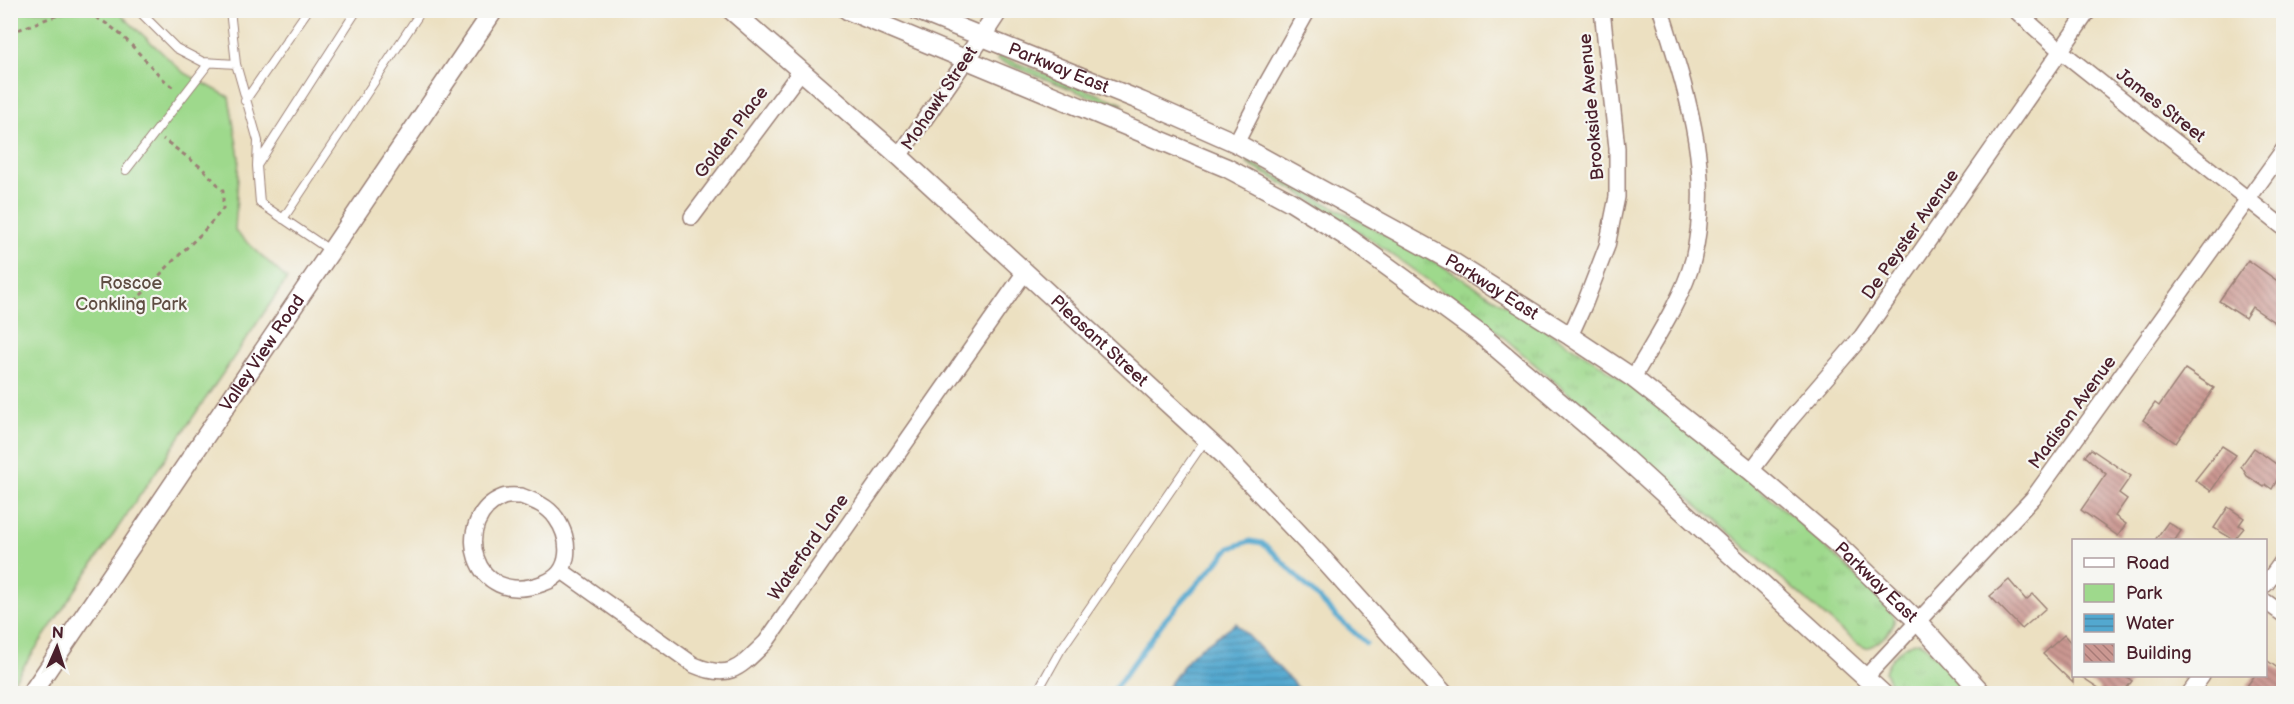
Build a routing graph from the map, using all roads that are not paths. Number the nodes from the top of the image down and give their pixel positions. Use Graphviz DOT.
graph roads {
  1 [pos="138,10"];
  2 [pos="230,10"];
  3 [pos="308,10"];
  4 [pos="357,10"];
  5 [pos="422,10"];
  6 [pos="494,10"];
  7 [pos="731,10"];
  8 [pos="847,10"];
  9 [pos="916,10"];
  10 [pos="999,10"];
  11 [pos="1308,10"];
  12 [pos="1602,10"];
  13 [pos="1661,10"];
  14 [pos="2015,10"];
  15 [pos="2089,10"];
  16 [pos="981,37"];
  17 [pos="2061,51"];
  18 [pos="966,60"];
  19 [pos="209,63"];
  20 [pos="236,64"];
  21 [pos="801,71"];
  22 [pos="245,101"];
  23 [pos="1236,143"];
  24 [pos="2283,148"];
  25 [pos="900,156"];
  26 [pos="257,165"];
  27 [pos="126,170"];
  28 [pos="2247,199"];
  29 [pos="692,217"];
  30 [pos="283,219"];
  31 [pos="2283,228"];
  32 [pos="331,251"];
  33 [pos="1025,272"];
  34 [pos="1570,336"];
  35 [pos="1634,378"];
  36 [pos="1206,438"];
  37 [pos="1751,471"];
  38 [pos="2283,559"];
  39 [pos="562,571"];
  40 [pos="2267,581"];
  41 [pos="2267,603"];
  42 [pos="2283,615"];
  43 [pos="1918,622"];
  44 [pos="1866,677"];
  45 [pos="2201,677"];
  46 [pos="31,693"];
  47 [pos="1036,693"];
  48 [pos="1444,693"];
  49 [pos="1883,693"];
  50 [pos="1983,693"];
  51 [pos="2189,693"];
  1 -- 19 [label="lane"];
  2 -- 20 [label="lane"];
  3 -- 22 [label="lane"];
  4 -- 26 [label="lane"];
  5 -- 30 [label="lane"];
  6 -- 32 [label="street, Valley View Road"];
  7 -- 21 [label="street, Pleasant Street"];
  8 -- 18 [label="street, Parkway East"];
  9 -- 16 [label="street, Parkway East"];
  10 -- 16 [label="street, Mohawk Street"];
  11 -- 23 [label="street"];
  12 -- 34 [label="street, Brookside Avenue"];
  13 -- 35 [label="street"];
  14 -- 17 [label="street, James Street"];
  15 -- 17 [label="street, De Peyster Avenue"];
  16 -- 18 [label="street, Mohawk Street"];
  16 -- 23 [label="street, Parkway East"];
  17 -- 28 [label="street, James Street"];
  17 -- 37 [label="street, De Peyster Avenue"];
  18 -- 25 [label="street, Mohawk Street"];
  18 -- 44 [label="street, Parkway East"];
  19 -- 20 [label="lane"];
  19 -- 27 [label="lane"];
  20 -- 22 [label="lane"];
  21 -- 25 [label="street, Pleasant Street"];
  21 -- 29 [label="street, Golden Place"];
  22 -- 26 [label="lane"];
  23 -- 34 [label="street, Parkway East"];
  24 -- 28 [label="street, Madison Avenue"];
  25 -- 33 [label="street, Pleasant Street"];
  26 -- 30 [label="lane"];
  28 -- 31 [label="street, James Street"];
  28 -- 43 [label="street, Madison Avenue"];
  30 -- 32 [label="lane"];
  32 -- 46 [label="street, Valley View Road"];
  33 -- 36 [label="street, Pleasant Street"];
  33 -- 39 [label="street, Waterford Lane"];
  34 -- 35 [label="street, Parkway East"];
  35 -- 37 [label="street, Parkway East"];
  36 -- 47 [label="lane"];
  36 -- 48 [label="street, Pleasant Street"];
  37 -- 43 [label="street, Parkway East"];
  38 -- 40 [label="street"];
  39 -- 39 [label="street"];
  41 -- 42 [label="street"];
  43 -- 44 [label="street, Madison Avenue"];
  43 -- 50 [label="street, Parkway East"];
  44 -- 49 [label="street, Parkway East"];
  45 -- 51 [label="street"];
}
